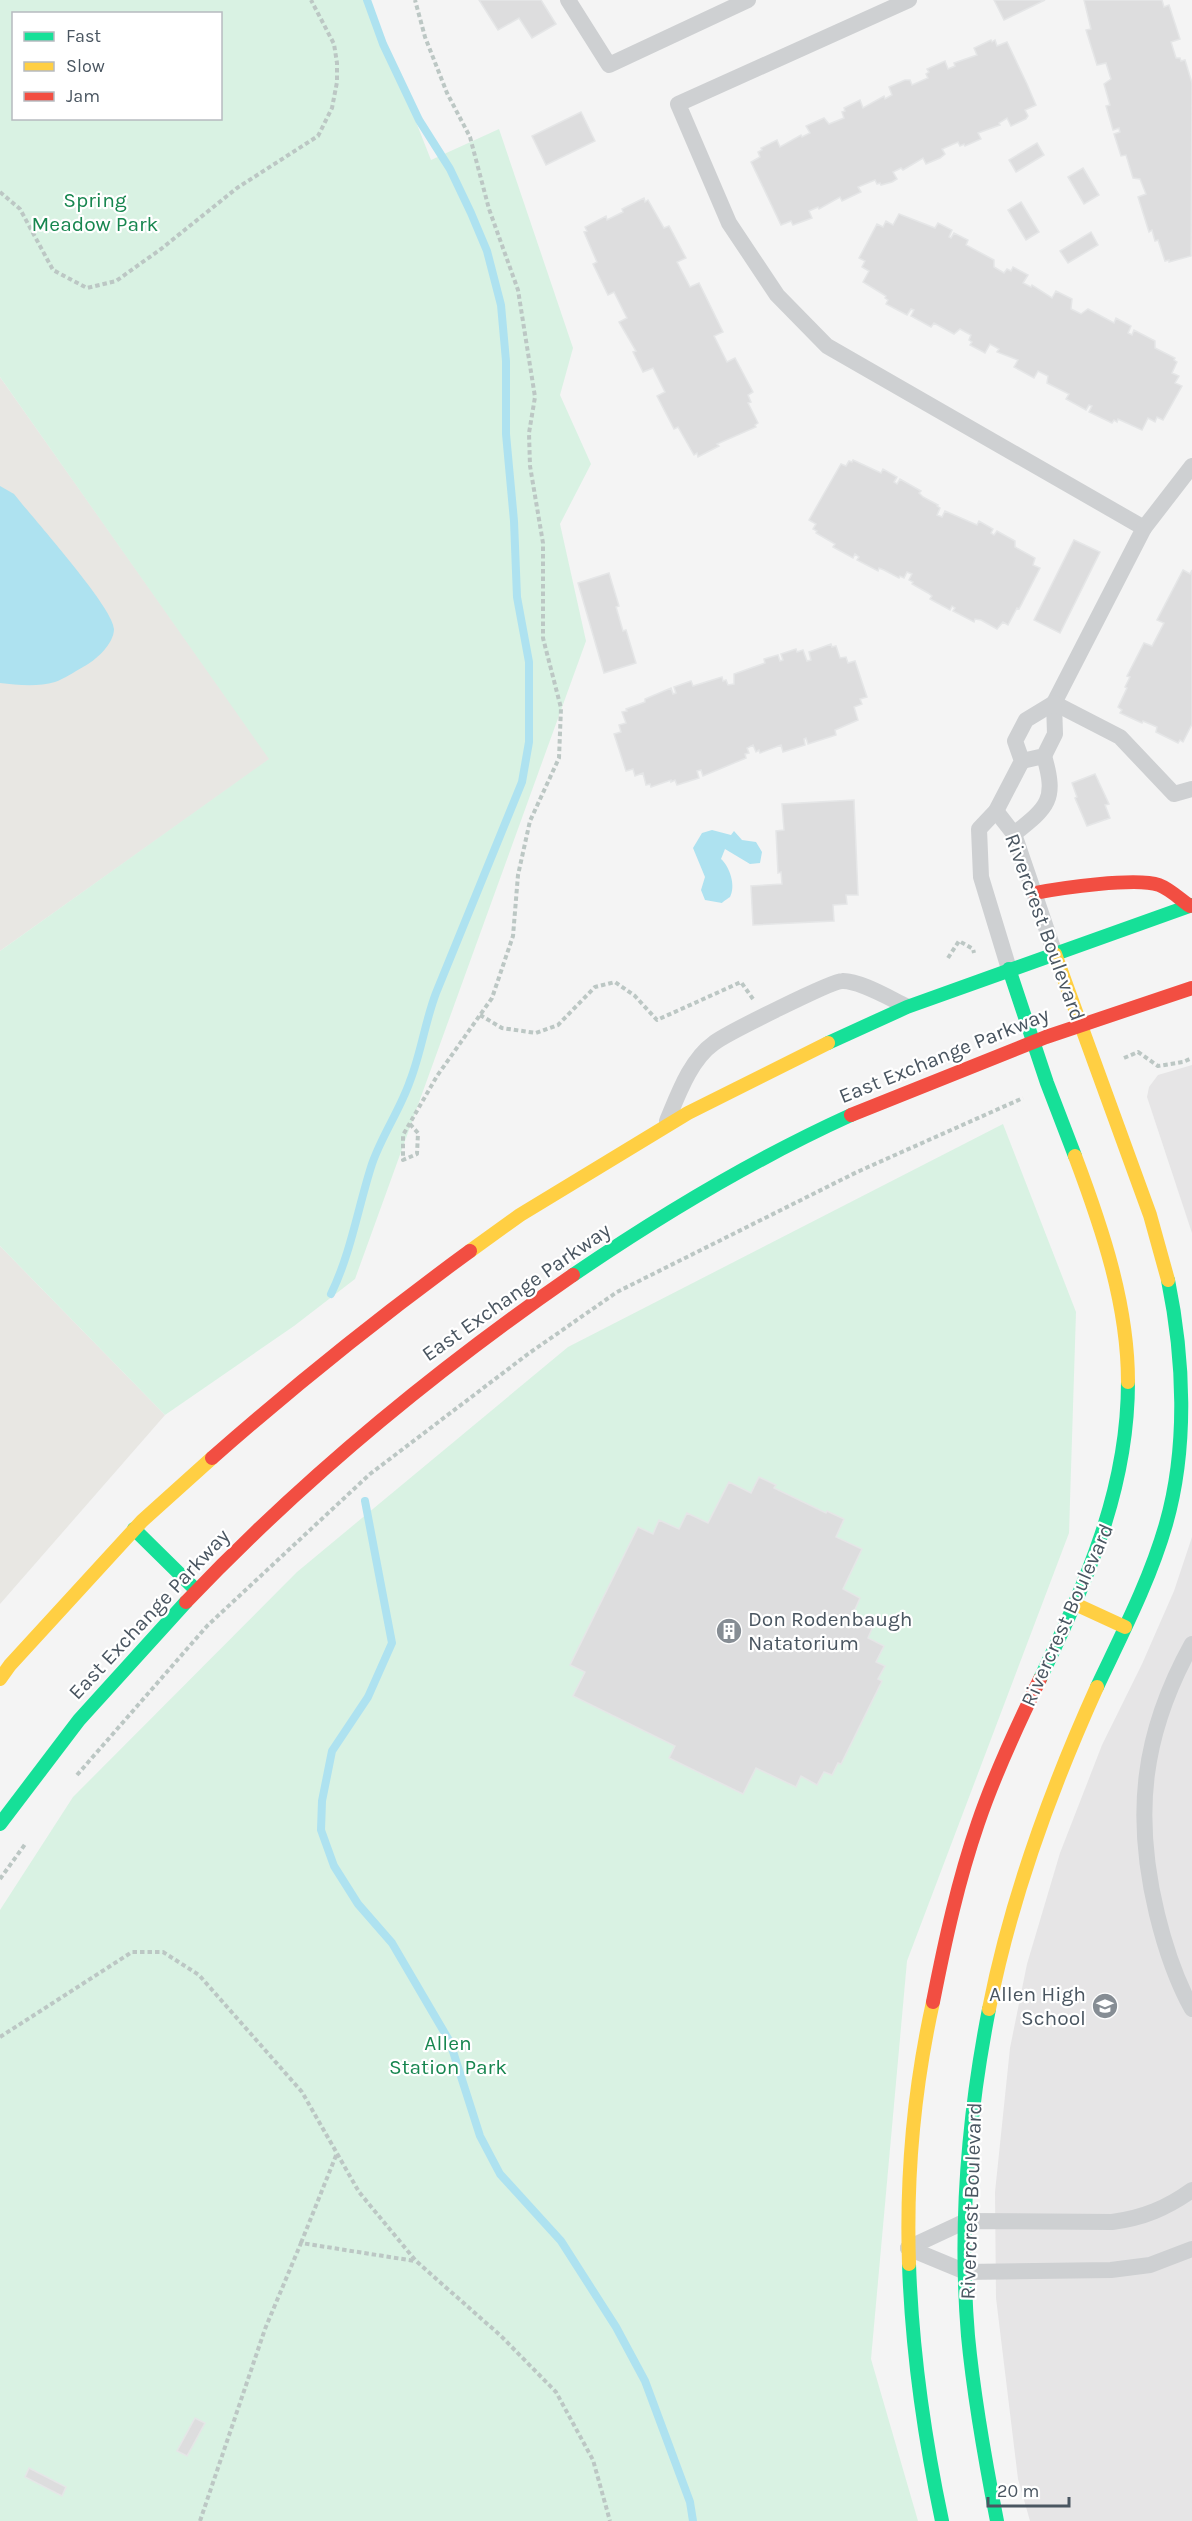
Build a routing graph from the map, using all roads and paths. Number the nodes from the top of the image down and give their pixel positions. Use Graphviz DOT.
graph roads {
  1 [pos="311,0"];
  2 [pos="415,0"];
  3 [pos="568,0"];
  4 [pos="748,0"];
  5 [pos="909,0"];
  6 [pos="0,192"];
  7 [pos="1192,466"];
  8 [pos="1144,528"];
  9 [pos="1054,703"];
  10 [pos="1044,756"];
  11 [pos="1022,761"];
  12 [pos="1192,789"];
  13 [pos="996,811"];
  14 [pos="1014,834"];
  15 [pos="1035,893"];
  16 [pos="1191,905"];
  17 [pos="959,941"];
  18 [pos="1055,954"];
  19 [pos="940,962"];
  20 [pos="1009,969"];
  21 [pos="1192,988"];
  22 [pos="755,1002"];
  23 [pos="907,1007"];
  24 [pos="480,1015"];
  25 [pos="1081,1024"];
  26 [pos="1034,1041"];
  27 [pos="1125,1058"];
  28 [pos="1192,1058"];
  29 [pos="1026,1097"];
  30 [pos="410,1124"];
  31 [pos="663,1128"];
  32 [pos="135,1529"];
  33 [pos="196,1590"];
  34 [pos="1075,1604"];
  35 [pos="1125,1627"];
  36 [pos="1192,1644"];
  37 [pos="0,1679"];
  38 [pos="72,1781"];
  39 [pos="0,1824"];
  40 [pos="32,1834"];
  41 [pos="0,1879"];
  42 [pos="1192,2009"];
  43 [pos="0,2037"];
  44 [pos="337,2153"];
  45 [pos="1192,2190"];
  46 [pos="966,2222"];
  47 [pos="300,2243"];
  48 [pos="908,2248"];
  49 [pos="1192,2249"];
  50 [pos="416,2261"];
  51 [pos="966,2272"];
  52 [pos="200,2521"];
  53 [pos="610,2521"];
  54 [pos="942,2521"];
  55 [pos="997,2521"];
  1 -- 6 [label="path"];
  2 -- 24 [label="path"];
  3 -- 4 [label="lane"];
  5 -- 8 [label="lane"];
  7 -- 8 [label="lane"];
  8 -- 9 [label="lane"];
  9 -- 10 [label="lane"];
  9 -- 11 [label="lane"];
  9 -- 12 [label="lane"];
  10 -- 11 [label="lane"];
  10 -- 14 [label="lane"];
  11 -- 13 [label="lane"];
  13 -- 14 [label="lane, Rivercrest Boulevard"];
  13 -- 20 [label="lane, Rivercrest Boulevard"];
  14 -- 15 [label="lane, Rivercrest Boulevard"];
  15 -- 16 [label="street"];
  15 -- 18 [label="lane, Rivercrest Boulevard"];
  16 -- 18 [label="street"];
  17 -- 19 [label="path"];
  18 -- 20 [label="street"];
  18 -- 25 [label="street, Rivercrest Boulevard"];
  20 -- 23 [label="street"];
  20 -- 26 [label="street, Rivercrest Boulevard"];
  21 -- 25 [label="street, East Exchange Parkway"];
  22 -- 24 [label="path"];
  23 -- 31 [label="street"];
  23 -- 31 [label="lane"];
  24 -- 30 [label="path"];
  25 -- 26 [label="street, East Exchange Parkway"];
  25 -- 35 [label="street, Rivercrest Boulevard"];
  26 -- 33 [label="street, East Exchange Parkway"];
  26 -- 34 [label="street, Rivercrest Boulevard"];
  27 -- 28 [label="path"];
  29 -- 38 [label="path"];
  30 -- 30 [label="path"];
  31 -- 32 [label="street"];
  32 -- 33 [label="street"];
  32 -- 37 [label="street"];
  33 -- 39 [label="street, East Exchange Parkway"];
  34 -- 35 [label="street"];
  34 -- 48 [label="street, Rivercrest Boulevard"];
  35 -- 46 [label="street, Rivercrest Boulevard"];
  36 -- 42 [label="lane"];
  40 -- 41 [label="path"];
  43 -- 44 [label="path"];
  44 -- 47 [label="path"];
  44 -- 50 [label="path"];
  45 -- 46 [label="lane"];
  46 -- 48 [label="lane"];
  46 -- 51 [label="street, Rivercrest Boulevard"];
  47 -- 50 [label="path"];
  47 -- 52 [label="path"];
  48 -- 51 [label="lane"];
  48 -- 54 [label="street, Rivercrest Boulevard"];
  49 -- 51 [label="lane"];
  50 -- 53 [label="path"];
  51 -- 55 [label="street, Rivercrest Boulevard"];
}
